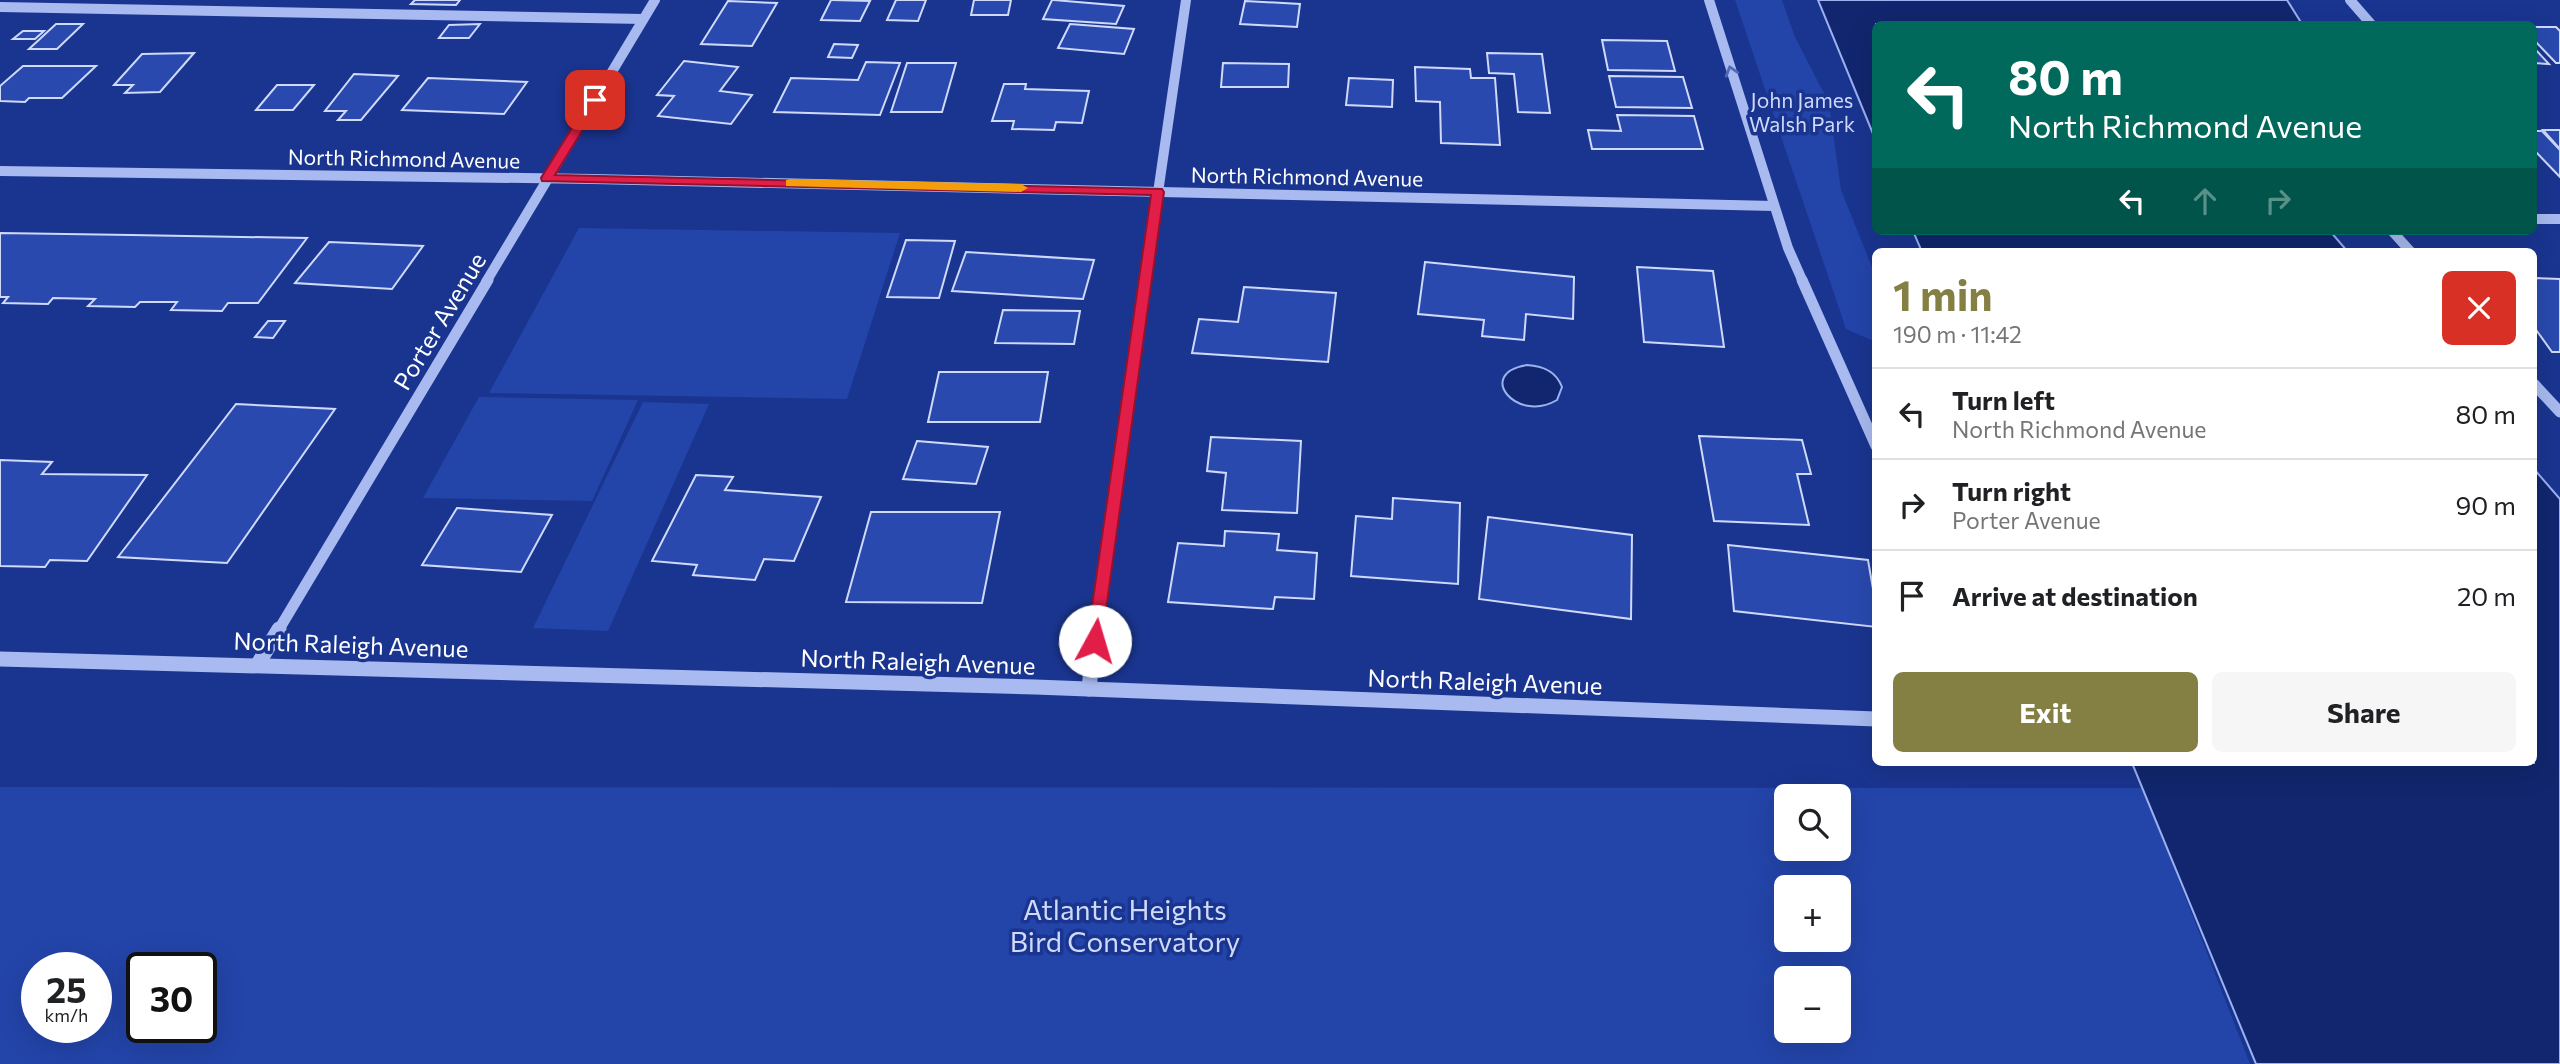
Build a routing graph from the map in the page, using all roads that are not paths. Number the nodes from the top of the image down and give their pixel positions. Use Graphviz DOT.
graph roads {
  1 [pos="655,0"];
  2 [pos="1186,0"];
  3 [pos="1709,0"];
  4 [pos="2350,0"];
  5 [pos="0,7"];
  6 [pos="643,19"];
  7 [pos="2368,21"];
  8 [pos="0,171"];
  9 [pos="547,178"];
  10 [pos="1158,192"];
  11 [pos="1774,206"];
  12 [pos="2537,219"];
  13 [pos="2560,219"];
  14 [pos="2396,235"];
  15 [pos="2407,248"];
  16 [pos="2537,387"];
  17 [pos="2558,407"];
  18 [pos="1872,437"];
  19 [pos="0,659"];
  20 [pos="258,664"];
  21 [pos="1089,689"];
  22 [pos="1872,719"];
  1 -- 6 [label="street, Porter Avenue"];
  2 -- 10 [label="street"];
  11 -- 3 [label="street, one-way"];
  4 -- 7 [label="street"];
  5 -- 6 [label="street"];
  6 -- 9 [label="street, Porter Avenue"];
  8 -- 9 [label="street, North Richmond Avenue"];
  9 -- 10 [label="street, North Richmond Avenue"];
  9 -- 20 [label="street, Porter Avenue"];
  10 -- 11 [label="street, North Richmond Avenue"];
  10 -- 21 [label="street"];
  11 -- 18 [label="street"];
  12 -- 13 [label="street"];
  14 -- 15 [label="street"];
  16 -- 17 [label="street"];
  19 -- 20 [label="street, North Raleigh Avenue"];
  20 -- 21 [label="street, North Raleigh Avenue"];
  21 -- 22 [label="street, North Raleigh Avenue"];
}
